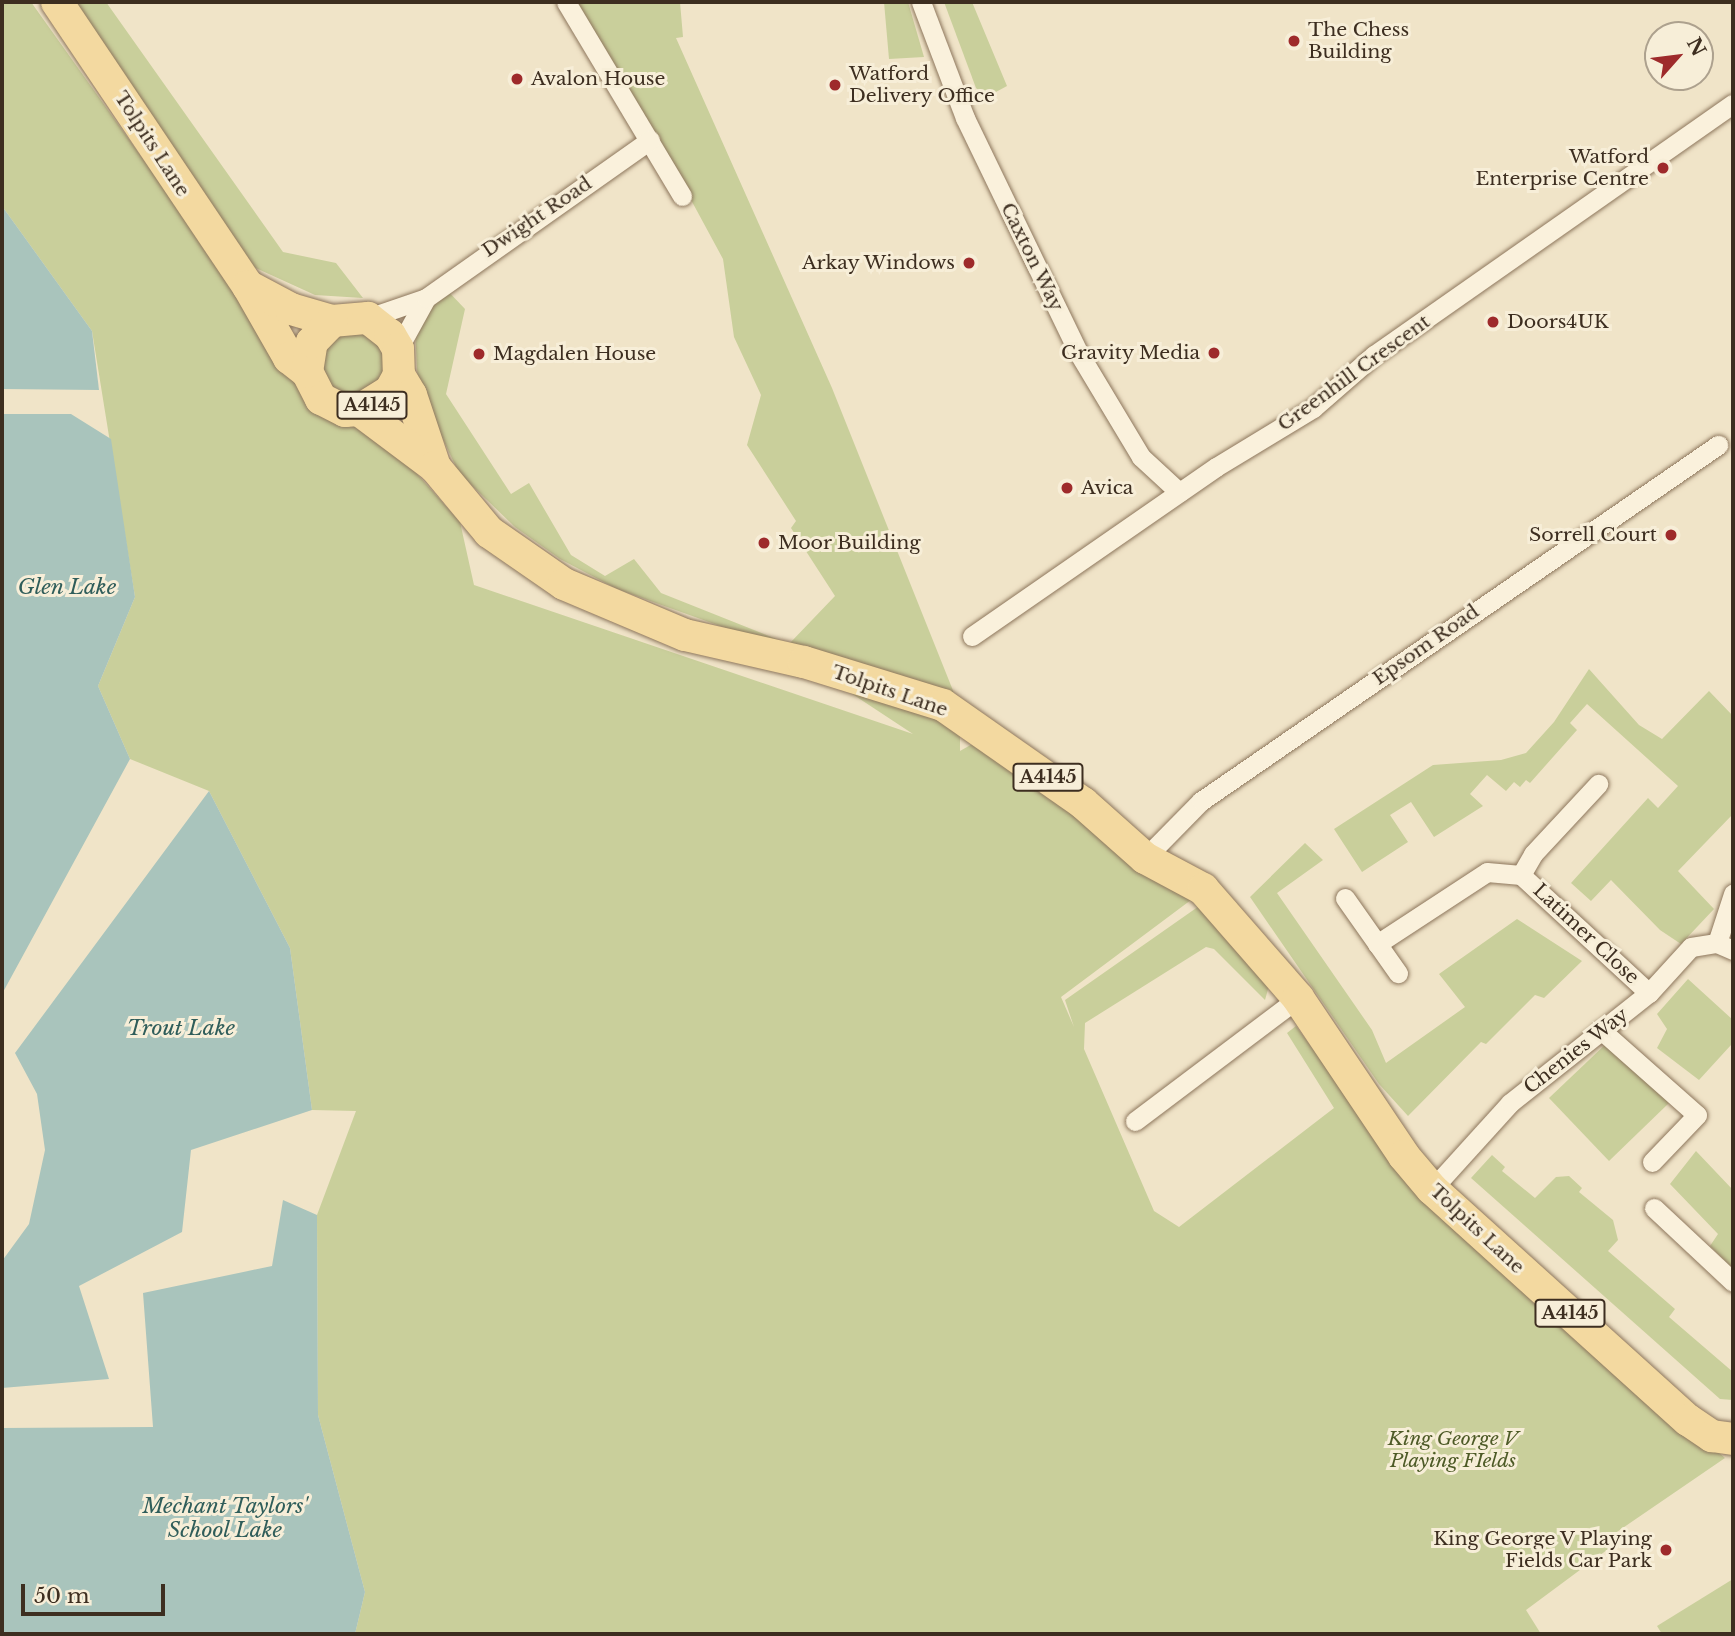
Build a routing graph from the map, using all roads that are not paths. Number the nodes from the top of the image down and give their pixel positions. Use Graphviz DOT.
graph roads {
  1 [pos="57,2"];
  2 [pos="566,2"];
  3 [pos="921,2"];
  4 [pos="1733,104"];
  5 [pos="650,140"];
  6 [pos="682,196"];
  7 [pos="248,286"];
  8 [pos="426,298"];
  9 [pos="368,318"];
  10 [pos="332,321"];
  11 [pos="398,362"];
  12 [pos="307,372"];
  13 [pos="359,410"];
  14 [pos="1718,444"];
  15 [pos="435,467"];
  16 [pos="1179,492"];
  17 [pos="972,636"];
  18 [pos="1598,784"];
  19 [pos="1145,858"];
  20 [pos="1521,875"];
  21 [pos="1733,894"];
  22 [pos="1345,898"];
  23 [pos="1377,944"];
  24 [pos="1725,947"];
  25 [pos="1398,973"];
  26 [pos="1649,993"];
  27 [pos="1298,998"];
  28 [pos="1601,1030"];
  29 [pos="1135,1121"];
  30 [pos="1652,1162"];
  31 [pos="1432,1189"];
  32 [pos="1654,1208"];
  33 [pos="1733,1282"];
  34 [pos="1733,1439"];
  1 -- 7 [label="main road, Tolpits Lane / A4145"];
  2 -- 5 [label="street"];
  3 -- 16 [label="street, Caxton Way"];
  4 -- 16 [label="street, Greenhill Crescent"];
  5 -- 6 [label="street"];
  5 -- 8 [label="street, Dwight Road"];
  7 -- 10 [label="main road, Tolpits Lane / A4145"];
  7 -- 12 [label="main road, Tolpits Lane / A4145"];
  8 -- 9 [label="street, Dwight Road"];
  8 -- 11 [label="street, Dwight Road"];
  9 -- 10 [label="main road, Tolpits Lane / A4145"];
  9 -- 11 [label="main road, Tolpits Lane / A4145"];
  10 -- 12 [label="main road"];
  11 -- 13 [label="main road, A4145"];
  11 -- 15 [label="main road, Tolpits Lane / A4145"];
  12 -- 13 [label="main road, Tolpits Lane / A4145"];
  13 -- 15 [label="main road, Tolpits Lane / A4145"];
  14 -- 19 [label="street, Epsom Road"];
  15 -- 19 [label="main road, Tolpits Lane / A4145"];
  16 -- 17 [label="street, Greenhill Crescent"];
  18 -- 20 [label="street"];
  19 -- 27 [label="main road, Tolpits Lane / A4145"];
  20 -- 23 [label="street, Latimer Close"];
  20 -- 26 [label="street, Latimer Close"];
  21 -- 24 [label="street"];
  22 -- 23 [label="street"];
  23 -- 25 [label="street"];
  24 -- 26 [label="street, Chenies Way"];
  26 -- 28 [label="street, Chenies Way"];
  27 -- 29 [label="street"];
  27 -- 31 [label="main road, Tolpits Lane / A4145"];
  28 -- 30 [label="street"];
  28 -- 31 [label="street, Chenies Way"];
  31 -- 34 [label="main road, Tolpits Lane / A4145"];
  32 -- 33 [label="street"];
}
